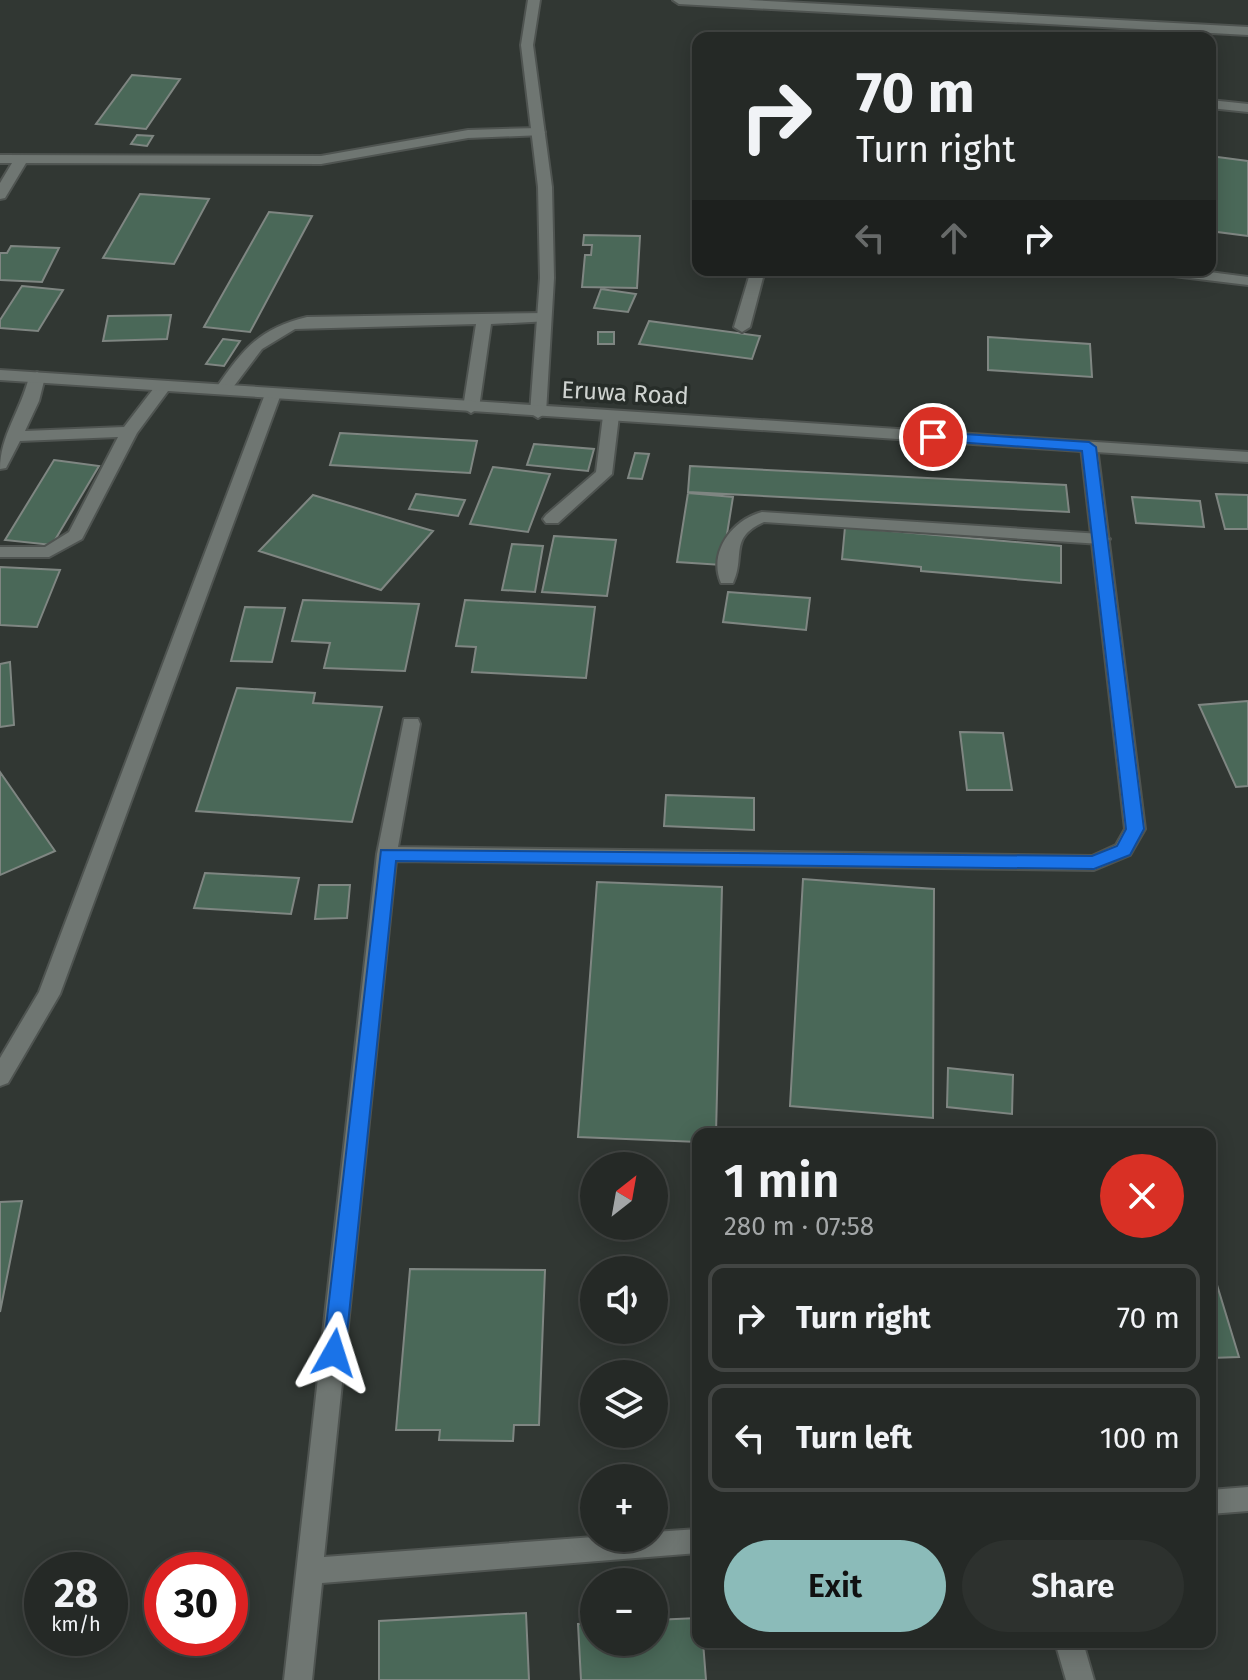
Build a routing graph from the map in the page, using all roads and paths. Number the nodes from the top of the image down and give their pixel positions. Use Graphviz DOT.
graph roads {
  1 [pos="534,0"];
  2 [pos="679,0"];
  3 [pos="697,0"];
  4 [pos="1248,31"];
  5 [pos="1216,105"];
  6 [pos="1248,108"];
  7 [pos="538,132"];
  8 [pos="0,159"];
  9 [pos="22,159"];
  10 [pos="0,195"];
  11 [pos="756,276"];
  12 [pos="1207,276"];
  13 [pos="1248,281"];
  14 [pos="545,318"];
  15 [pos="484,319"];
  16 [pos="742,327"];
  17 [pos="0,375"];
  18 [pos="37,377"];
  19 [pos="163,387"];
  20 [pos="222,391"];
  21 [pos="273,394"];
  22 [pos="471,408"];
  23 [pos="538,413"];
  24 [pos="611,416"];
  25 [pos="129,432"];
  26 [pos="13,436"];
  27 [pos="1089,447"];
  28 [pos="1248,457"];
  29 [pos="0,464"];
  30 [pos="552,519"];
  31 [pos="1101,539"];
  32 [pos="0,552"];
  33 [pos="727,579"];
  34 [pos="411,724"];
  35 [pos="387,854"];
  36 [pos="0,1077"];
  37 [pos="1248,1499"];
  38 [pos="1216,1502"];
  39 [pos="692,1541"];
  40 [pos="311,1571"];
  41 [pos="1071,1648"];
  42 [pos="298,1680"];
  43 [pos="1080,1680"];
  1 -- 7 [label="street"];
  2 -- 3 [label="street"];
  3 -- 4 [label="street"];
  5 -- 6 [label="street"];
  7 -- 9 [label="street"];
  7 -- 14 [label="street"];
  8 -- 9 [label="street"];
  9 -- 10 [label="street"];
  11 -- 16 [label="street"];
  12 -- 13 [label="street"];
  14 -- 15 [label="street"];
  14 -- 23 [label="street"];
  15 -- 20 [label="street"];
  15 -- 22 [label="street"];
  17 -- 18 [label="street, Eruwa Road"];
  18 -- 19 [label="street, Eruwa Road"];
  18 -- 26 [label="street"];
  19 -- 20 [label="street, Eruwa Road"];
  19 -- 25 [label="street"];
  20 -- 21 [label="street, Eruwa Road"];
  21 -- 22 [label="street, Eruwa Road"];
  21 -- 36 [label="street"];
  22 -- 23 [label="street, Eruwa Road"];
  23 -- 24 [label="street, Eruwa Road"];
  24 -- 27 [label="street, Eruwa Road"];
  24 -- 30 [label="street"];
  25 -- 26 [label="street"];
  25 -- 32 [label="street"];
  26 -- 29 [label="street"];
  27 -- 28 [label="street, Eruwa Road"];
  27 -- 31 [label="street"];
  31 -- 33 [label="street"];
  31 -- 35 [label="street"];
  34 -- 35 [label="street"];
  35 -- 40 [label="street"];
  37 -- 38 [label="street"];
  39 -- 40 [label="street"];
  40 -- 42 [label="street"];
  41 -- 43 [label="street"];
}
